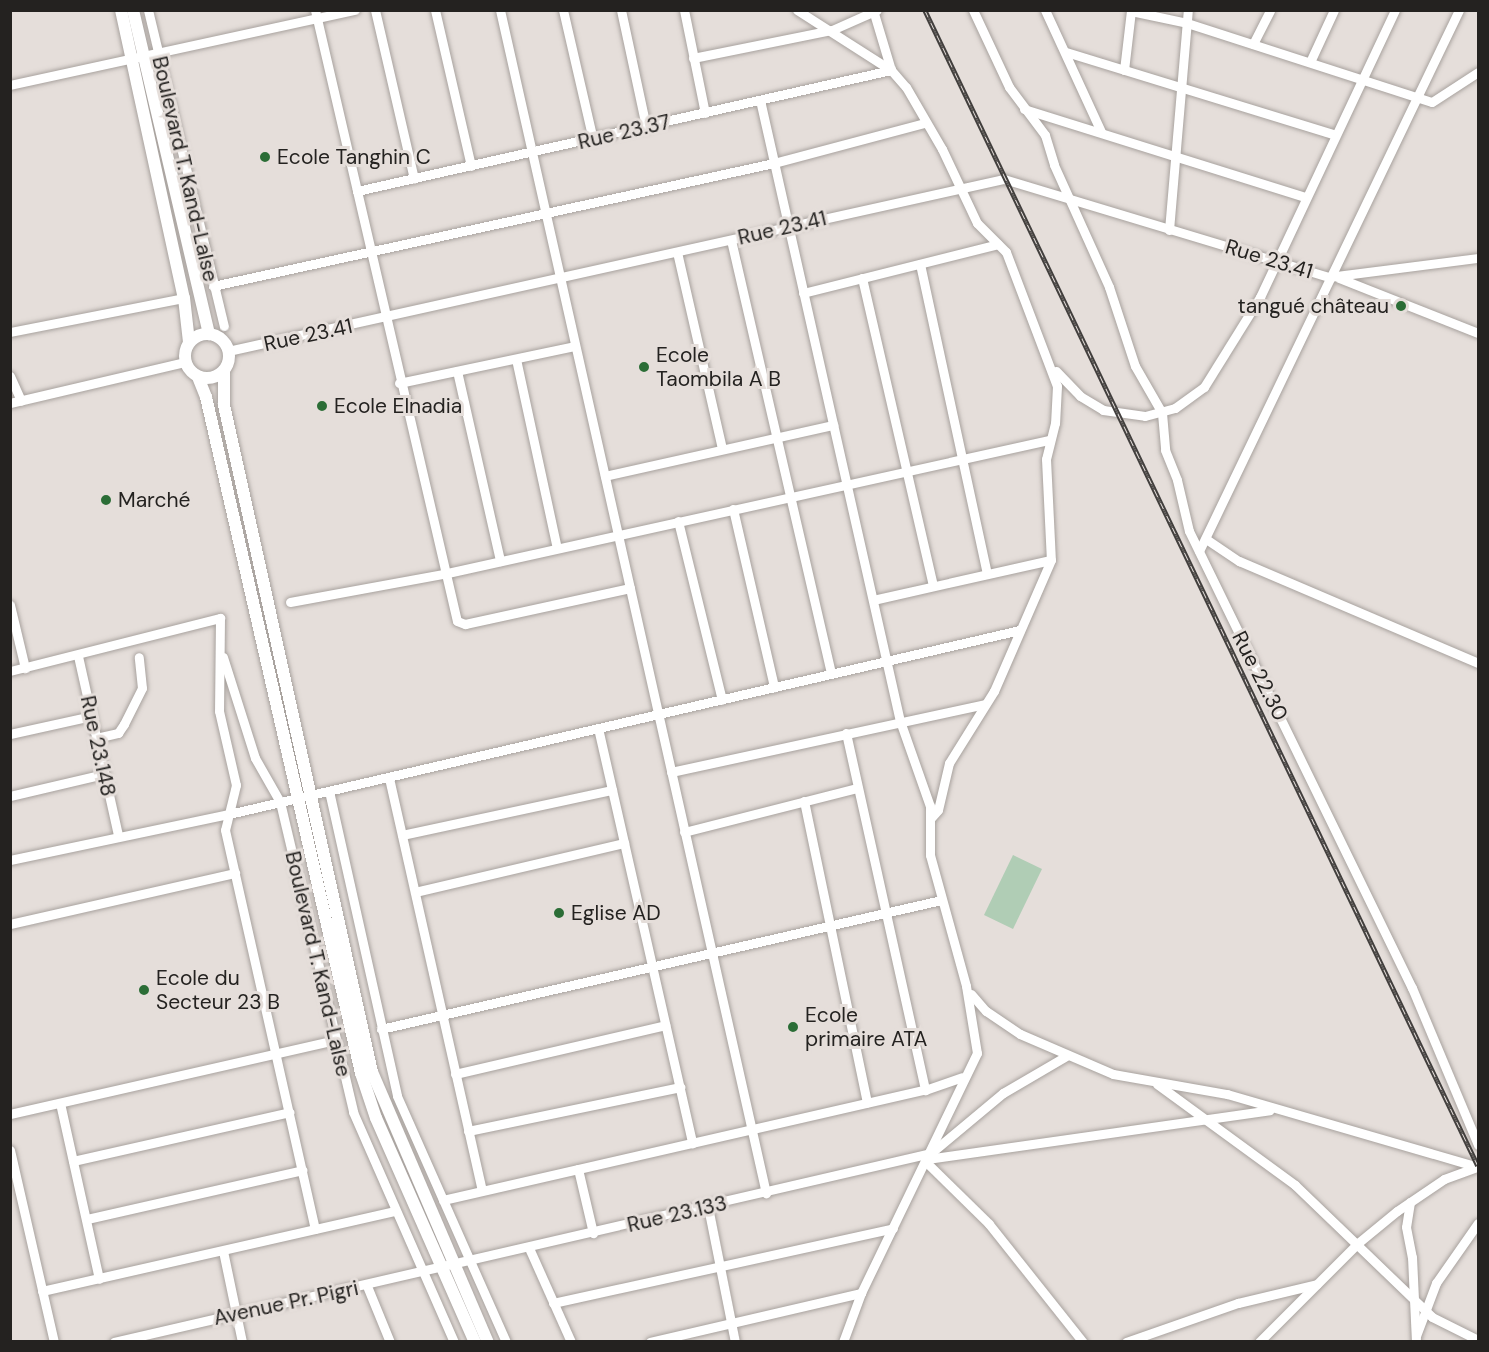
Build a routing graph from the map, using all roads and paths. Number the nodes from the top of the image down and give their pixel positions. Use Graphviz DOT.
graph roads {
  1 [pos="121,10"];
  2 [pos="133,10"];
  3 [pos="148,10"];
  4 [pos="355,10"];
  5 [pos="375,10"];
  6 [pos="435,10"];
  7 [pos="500,10"];
  8 [pos="563,10"];
  9 [pos="621,10"];
  10 [pos="684,10"];
  11 [pos="973,10"];
  12 [pos="1045,10"];
  13 [pos="1188,10"];
  14 [pos="1270,10"];
  15 [pos="1334,10"];
  16 [pos="1395,10"];
  17 [pos="1459,10"];
  18 [pos="875,11"];
  19 [pos="1131,11"];
  20 [pos="802,12"];
  21 [pos="315,15"];
  22 [pos="1187,24"];
  23 [pos="832,30"];
  24 [pos="1253,44"];
  25 [pos="157,51"];
  26 [pos="1066,52"];
  27 [pos="137,56"];
  28 [pos="693,58"];
  29 [pos="1310,62"];
  30 [pos="891,70"];
  31 [pos="1124,70"];
  32 [pos="1479,72"];
  33 [pos="1361,81"];
  34 [pos="10,85"];
  35 [pos="1180,87"];
  36 [pos="1418,98"];
  37 [pos="760,100"];
  38 [pos="1024,109"];
  39 [pos="705,113"];
  40 [pos="924,123"];
  41 [pos="646,127"];
  42 [pos="1101,132"];
  43 [pos="1335,135"];
  44 [pos="593,140"];
  45 [pos="531,152"];
  46 [pos="1174,156"];
  47 [pos="774,164"];
  48 [pos="471,166"];
  49 [pos="414,179"];
  50 [pos="962,187"];
  51 [pos="357,191"];
  52 [pos="1305,197"];
  53 [pos="1069,199"];
  54 [pos="544,212"];
  55 [pos="789,227"];
  56 [pos="1169,230"];
  57 [pos="731,240"];
  58 [pos="998,244"];
  59 [pos="370,252"];
  60 [pos="677,252"];
  61 [pos="1479,258"];
  62 [pos="1276,262"];
  63 [pos="920,264"];
  64 [pos="1334,277"];
  65 [pos="558,278"];
  66 [pos="862,278"];
  67 [pos="213,286"];
  68 [pos="803,293"];
  69 [pos="184,298"];
  70 [pos="385,318"];
  71 [pos="224,326"];
  72 [pos="10,332"];
  73 [pos="1479,333"];
  74 [pos="209,334"];
  75 [pos="189,342"];
  76 [pos="574,346"];
  77 [pos="228,351"];
  78 [pos="516,359"];
  79 [pos="185,362"];
  80 [pos="1052,367"];
  81 [pos="224,371"];
  82 [pos="457,371"];
  83 [pos="10,376"];
  84 [pos="198,377"];
  85 [pos="399,383"];
  86 [pos="21,401"];
  87 [pos="10,403"];
  88 [pos="1162,413"];
  89 [pos="833,425"];
  90 [pos="777,438"];
  91 [pos="1049,440"];
  92 [pos="722,449"];
  93 [pos="960,458"];
  94 [pos="906,470"];
  95 [pos="605,476"];
  96 [pos="847,483"];
  97 [pos="790,496"];
  98 [pos="733,509"];
  99 [pos="678,521"];
  100 [pos="618,534"];
  101 [pos="1206,539"];
  102 [pos="557,548"];
  103 [pos="1199,551"];
  104 [pos="500,561"];
  105 [pos="1051,561"];
  106 [pos="443,574"];
  107 [pos="987,574"];
  108 [pos="933,586"];
  109 [pos="630,588"];
  110 [pos="873,600"];
  111 [pos="290,602"];
  112 [pos="10,604"];
  113 [pos="1020,630"];
  114 [pos="221,653"];
  115 [pos="78,656"];
  116 [pos="138,657"];
  117 [pos="886,661"];
  118 [pos="1479,663"];
  119 [pos="25,668"];
  120 [pos="10,671"];
  121 [pos="831,674"];
  122 [pos="774,687"];
  123 [pos="722,700"];
  124 [pos="985,704"];
  125 [pos="657,715"];
  126 [pos="91,716"];
  127 [pos="900,721"];
  128 [pos="598,728"];
  129 [pos="846,733"];
  130 [pos="10,734"];
  131 [pos="96,738"];
  132 [pos="671,772"];
  133 [pos="104,774"];
  134 [pos="389,778"];
  135 [pos="857,788"];
  136 [pos="612,790"];
  137 [pos="329,791"];
  138 [pos="10,796"];
  139 [pos="311,796"];
  140 [pos="297,799"];
  141 [pos="804,801"];
  142 [pos="280,802"];
  143 [pos="229,814"];
  144 [pos="930,819"];
  145 [pos="684,832"];
  146 [pos="118,835"];
  147 [pos="402,836"];
  148 [pos="624,843"];
  149 [pos="10,860"];
  150 [pos="235,873"];
  151 [pos="415,892"];
  152 [pos="941,900"];
  153 [pos="884,913"];
  154 [pos="10,924"];
  155 [pos="830,925"];
  156 [pos="711,953"];
  157 [pos="652,966"];
  158 [pos="966,986"];
  159 [pos="442,1015"];
  160 [pos="665,1025"];
  161 [pos="381,1029"];
  162 [pos="335,1040"];
  163 [pos="277,1053"];
  164 [pos="1068,1055"];
  165 [pos="455,1074"];
  166 [pos="962,1077"];
  167 [pos="1157,1084"];
  168 [pos="680,1087"];
  169 [pos="925,1090"];
  170 [pos="867,1102"];
  171 [pos="60,1103"];
  172 [pos="1273,1109"];
  173 [pos="290,1112"];
  174 [pos="10,1113"];
  175 [pos="1202,1120"];
  176 [pos="751,1129"];
  177 [pos="468,1131"];
  178 [pos="692,1143"];
  179 [pos="1479,1145"];
  180 [pos="10,1150"];
  181 [pos="928,1158"];
  182 [pos="73,1161"];
  183 [pos="1479,1167"];
  184 [pos="578,1169"];
  185 [pos="302,1170"];
  186 [pos="482,1191"];
  187 [pos="766,1193"];
  188 [pos="443,1200"];
  189 [pos="1410,1202"];
  190 [pos="708,1207"];
  191 [pos="394,1211"];
  192 [pos="87,1220"];
  193 [pos="1479,1223"];
  194 [pos="893,1228"];
  195 [pos="315,1229"];
  196 [pos="593,1233"];
  197 [pos="1358,1243"];
  198 [pos="529,1248"];
  199 [pos="223,1251"];
  200 [pos="468,1262"];
  201 [pos="720,1266"];
  202 [pos="448,1267"];
  203 [pos="423,1272"];
  204 [pos="99,1279"];
  205 [pos="1319,1283"];
  206 [pos="367,1286"];
  207 [pos="42,1291"];
  208 [pos="861,1293"];
  209 [pos="1413,1297"];
  210 [pos="553,1303"];
  211 [pos="1426,1311"];
  212 [pos="237,1314"];
  213 [pos="731,1322"];
  214 [pos="1415,1340"];
  215 [pos="1479,1340"];
  216 [pos="54,1341"];
  217 [pos="114,1341"];
  218 [pos="242,1341"];
  219 [pos="390,1341"];
  220 [pos="454,1341"];
  221 [pos="475,1341"];
  222 [pos="488,1341"];
  223 [pos="506,1341"];
  224 [pos="571,1341"];
  225 [pos="650,1341"];
  226 [pos="735,1341"];
  227 [pos="843,1341"];
  228 [pos="1083,1341"];
  229 [pos="1126,1341"];
  230 [pos="1259,1341"];
  1 -- 27 [label="main road"];
  2 -- 27 [label="main road"];
  3 -- 25 [label="street, Boulevard T. Kand-Lalse"];
  4 -- 21 [label="street"];
  5 -- 49 [label="street"];
  6 -- 48 [label="street"];
  7 -- 45 [label="street"];
  8 -- 44 [label="street"];
  9 -- 41 [label="street"];
  10 -- 28 [label="street"];
  11 -- 38 [label="street, Rue 22.30"];
  12 -- 26 [label="street"];
  13 -- 22 [label="street"];
  14 -- 24 [label="street"];
  15 -- 29 [label="street"];
  16 -- 33 [label="street"];
  17 -- 36 [label="street"];
  18 -- 23 [label="street"];
  18 -- 30 [label="street"];
  19 -- 22 [label="street"];
  19 -- 31 [label="street"];
  20 -- 23 [label="street"];
  21 -- 25 [label="street"];
  21 -- 51 [label="street"];
  22 -- 24 [label="street"];
  22 -- 35 [label="street"];
  23 -- 28 [label="street"];
  23 -- 30 [label="street"];
  24 -- 29 [label="street"];
  25 -- 27 [label="street"];
  25 -- 67 [label="street, Boulevard T. Kand-Lalse"];
  26 -- 31 [label="street"];
  26 -- 42 [label="street"];
  27 -- 34 [label="street"];
  27 -- 69 [label="main road"];
  27 -- 74 [label="main road"];
  28 -- 39 [label="street"];
  29 -- 33 [label="street"];
  30 -- 37 [label="street, Rue 23.37"];
  30 -- 40 [label="street"];
  31 -- 35 [label="street"];
  32 -- 36 [label="street"];
  33 -- 36 [label="street"];
  33 -- 43 [label="street"];
  35 -- 43 [label="street"];
  35 -- 46 [label="street"];
  36 -- 64 [label="street"];
  37 -- 39 [label="street, Rue 23.37"];
  37 -- 47 [label="street"];
  38 -- 42 [label="street"];
  38 -- 53 [label="street, Rue 22.30"];
  39 -- 41 [label="street, Rue 23.37"];
  40 -- 47 [label="street"];
  40 -- 50 [label="street"];
  41 -- 44 [label="street, Rue 23.37"];
  42 -- 46 [label="street"];
  43 -- 52 [label="street"];
  44 -- 45 [label="street, Rue 23.37"];
  45 -- 48 [label="street, Rue 23.37"];
  45 -- 54 [label="street"];
  46 -- 52 [label="street"];
  46 -- 56 [label="street"];
  47 -- 54 [label="street"];
  47 -- 55 [label="street"];
  48 -- 49 [label="street, Rue 23.37"];
  49 -- 51 [label="street, Rue 23.37"];
  50 -- 53 [label="street, Rue 23.41"];
  50 -- 55 [label="street, Rue 23.41"];
  50 -- 58 [label="street"];
  51 -- 59 [label="street"];
  52 -- 62 [label="street"];
  53 -- 56 [label="street, Rue 23.41"];
  53 -- 88 [label="street, Rue 22.30"];
  54 -- 59 [label="street"];
  54 -- 65 [label="street"];
  55 -- 57 [label="street, Rue 23.41"];
  55 -- 68 [label="street"];
  56 -- 62 [label="street, Rue 23.41"];
  57 -- 60 [label="street, Rue 23.41"];
  57 -- 90 [label="street"];
  58 -- 63 [label="street"];
  58 -- 80 [label="street"];
  59 -- 67 [label="street"];
  59 -- 70 [label="street"];
  60 -- 65 [label="street, Rue 23.41"];
  60 -- 92 [label="street"];
  61 -- 64 [label="street"];
  62 -- 64 [label="street, Rue 23.41"];
  62 -- 88 [label="street"];
  63 -- 66 [label="street"];
  63 -- 93 [label="street"];
  64 -- 73 [label="street, Rue 23.41"];
  64 -- 101 [label="street"];
  65 -- 70 [label="street, Rue 23.41"];
  65 -- 76 [label="street"];
  66 -- 68 [label="street"];
  66 -- 94 [label="street"];
  67 -- 71 [label="street, Boulevard T. Kand-Lalse"];
  68 -- 89 [label="street"];
  69 -- 72 [label="street"];
  69 -- 75 [label="main road"];
  70 -- 77 [label="street, Rue 23.41"];
  70 -- 85 [label="street"];
  74 -- 75 [label="main road"];
  74 -- 77 [label="main road"];
  75 -- 79 [label="main road"];
  76 -- 78 [label="street"];
  76 -- 95 [label="street"];
  77 -- 81 [label="main road"];
  78 -- 82 [label="street"];
  78 -- 102 [label="street"];
  79 -- 84 [label="main road"];
  79 -- 86 [label="street"];
  80 -- 88 [label="street"];
  80 -- 91 [label="street"];
  81 -- 84 [label="main road"];
  81 -- 139 [label="main road"];
  82 -- 85 [label="street"];
  82 -- 104 [label="street"];
  83 -- 86 [label="street"];
  84 -- 140 [label="main road"];
  85 -- 106 [label="street"];
  86 -- 87 [label="street"];
  88 -- 103 [label="street, Rue 22.30"];
  89 -- 90 [label="street"];
  89 -- 96 [label="street"];
  90 -- 92 [label="street"];
  90 -- 97 [label="street"];
  91 -- 93 [label="street"];
  91 -- 105 [label="street"];
  92 -- 95 [label="street"];
  93 -- 94 [label="street"];
  93 -- 107 [label="street"];
  94 -- 96 [label="street"];
  94 -- 108 [label="street"];
  95 -- 100 [label="street"];
  96 -- 97 [label="street"];
  96 -- 110 [label="street"];
  97 -- 98 [label="street"];
  97 -- 121 [label="street"];
  98 -- 99 [label="street"];
  98 -- 122 [label="street"];
  99 -- 100 [label="street"];
  99 -- 123 [label="street"];
  100 -- 102 [label="street"];
  100 -- 109 [label="street"];
  101 -- 103 [label="street"];
  101 -- 118 [label="street"];
  102 -- 104 [label="street"];
  103 -- 179 [label="street, Rue 22.30"];
  104 -- 106 [label="street"];
  105 -- 107 [label="street"];
  105 -- 113 [label="street"];
  106 -- 109 [label="street"];
  106 -- 111 [label="street"];
  107 -- 108 [label="street"];
  108 -- 110 [label="street"];
  109 -- 125 [label="street"];
  110 -- 117 [label="street"];
  112 -- 119 [label="street"];
  113 -- 117 [label="street"];
  113 -- 124 [label="street"];
  114 -- 115 [label="street"];
  114 -- 142 [label="street, Boulevard T. Kand-Lalse"];
  114 -- 143 [label="street"];
  115 -- 119 [label="street"];
  115 -- 126 [label="street, Rue 23.148"];
  116 -- 131 [label="street"];
  117 -- 121 [label="street"];
  117 -- 127 [label="street"];
  119 -- 120 [label="street"];
  121 -- 122 [label="street"];
  122 -- 123 [label="street"];
  123 -- 125 [label="street"];
  124 -- 127 [label="street"];
  124 -- 144 [label="street"];
  125 -- 128 [label="street"];
  125 -- 132 [label="street"];
  126 -- 130 [label="street"];
  126 -- 131 [label="street, Rue 23.148"];
  127 -- 129 [label="street"];
  127 -- 144 [label="street"];
  128 -- 134 [label="street"];
  128 -- 136 [label="street"];
  129 -- 132 [label="street"];
  129 -- 135 [label="street"];
  131 -- 133 [label="street, Rue 23.148"];
  132 -- 145 [label="street"];
  133 -- 138 [label="street"];
  133 -- 146 [label="street, Rue 23.148"];
  134 -- 137 [label="street"];
  134 -- 147 [label="street"];
  135 -- 141 [label="street"];
  135 -- 153 [label="street"];
  136 -- 147 [label="street"];
  136 -- 148 [label="street"];
  137 -- 139 [label="street"];
  137 -- 161 [label="street"];
  139 -- 140 [label="street"];
  139 -- 202 [label="main road"];
  140 -- 142 [label="street"];
  140 -- 202 [label="main road"];
  141 -- 145 [label="street"];
  141 -- 155 [label="street"];
  142 -- 143 [label="street"];
  142 -- 162 [label="street, Boulevard T. Kand-Lalse"];
  143 -- 146 [label="street"];
  143 -- 150 [label="street"];
  144 -- 152 [label="street"];
  145 -- 156 [label="street"];
  146 -- 149 [label="street"];
  147 -- 151 [label="street"];
  148 -- 151 [label="street"];
  148 -- 157 [label="street"];
  150 -- 154 [label="street"];
  150 -- 163 [label="street"];
  151 -- 159 [label="street"];
  152 -- 153 [label="street"];
  152 -- 158 [label="street"];
  153 -- 155 [label="street"];
  153 -- 169 [label="street"];
  155 -- 156 [label="street"];
  155 -- 170 [label="street"];
  156 -- 157 [label="street"];
  156 -- 176 [label="street"];
  157 -- 159 [label="street"];
  157 -- 160 [label="street"];
  158 -- 164 [label="street"];
  158 -- 166 [label="street"];
  159 -- 161 [label="street"];
  159 -- 165 [label="street"];
  160 -- 165 [label="street"];
  160 -- 168 [label="street"];
  161 -- 188 [label="street"];
  162 -- 163 [label="street"];
  162 -- 191 [label="street, Boulevard T. Kand-Lalse"];
  163 -- 171 [label="street"];
  163 -- 173 [label="street"];
  164 -- 167 [label="street"];
  164 -- 181 [label="street"];
  165 -- 177 [label="street"];
  166 -- 169 [label="street"];
  166 -- 181 [label="street"];
  167 -- 172 [label="street"];
  167 -- 175 [label="street"];
  168 -- 177 [label="street"];
  168 -- 178 [label="street"];
  169 -- 170 [label="street"];
  170 -- 176 [label="street"];
  171 -- 174 [label="street"];
  171 -- 182 [label="street"];
  172 -- 175 [label="street, Rue 23.133"];
  172 -- 183 [label="street"];
  173 -- 182 [label="street"];
  173 -- 185 [label="street"];
  175 -- 181 [label="street, Rue 23.133"];
  175 -- 197 [label="street"];
  176 -- 178 [label="street"];
  176 -- 187 [label="street"];
  177 -- 186 [label="street"];
  178 -- 184 [label="street"];
  180 -- 207 [label="street"];
  181 -- 187 [label="street, Rue 23.133"];
  181 -- 194 [label="street"];
  181 -- 228 [label="street"];
  182 -- 192 [label="street"];
  183 -- 189 [label="street"];
  184 -- 186 [label="street"];
  184 -- 196 [label="street"];
  185 -- 192 [label="street"];
  185 -- 195 [label="street"];
  186 -- 188 [label="street"];
  187 -- 190 [label="street, Rue 23.133"];
  188 -- 200 [label="street"];
  189 -- 197 [label="street"];
  189 -- 209 [label="street"];
  190 -- 196 [label="street, Rue 23.133"];
  190 -- 201 [label="street"];
  191 -- 195 [label="street"];
  191 -- 203 [label="street, Boulevard T. Kand-Lalse"];
  192 -- 204 [label="street"];
  193 -- 211 [label="street"];
  194 -- 201 [label="street"];
  194 -- 208 [label="street"];
  195 -- 199 [label="street"];
  196 -- 198 [label="street, Rue 23.133"];
  197 -- 205 [label="street"];
  197 -- 209 [label="street"];
  198 -- 200 [label="street, Rue 23.133"];
  198 -- 210 [label="street"];
  199 -- 204 [label="street"];
  199 -- 212 [label="street"];
  200 -- 202 [label="street, Rue 23.133"];
  200 -- 223 [label="street"];
  201 -- 210 [label="street"];
  201 -- 213 [label="street"];
  202 -- 203 [label="street, Rue 23.133"];
  202 -- 221 [label="main road"];
  202 -- 222 [label="main road"];
  203 -- 206 [label="street, Avenue Pr. Pigri"];
  203 -- 220 [label="street, Boulevard T. Kand-Lalse"];
  204 -- 207 [label="street"];
  205 -- 229 [label="street"];
  205 -- 230 [label="street"];
  206 -- 212 [label="street, Avenue Pr. Pigri"];
  206 -- 219 [label="street"];
  207 -- 216 [label="street"];
  208 -- 213 [label="street"];
  208 -- 227 [label="street"];
  209 -- 211 [label="street"];
  209 -- 214 [label="street"];
  210 -- 224 [label="street"];
  211 -- 214 [label="street"];
  211 -- 215 [label="street"];
  212 -- 217 [label="street, Avenue Pr. Pigri"];
  212 -- 218 [label="street"];
  213 -- 225 [label="street"];
  213 -- 226 [label="street"];
}
